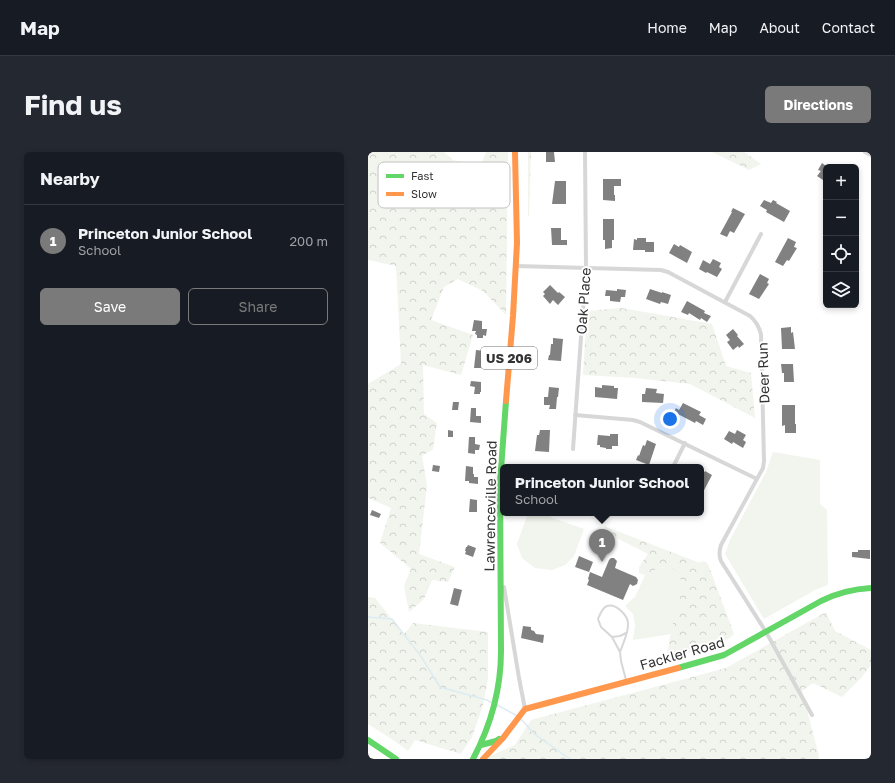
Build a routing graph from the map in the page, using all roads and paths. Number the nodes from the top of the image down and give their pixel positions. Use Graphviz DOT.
graph roads {
  1 [pos="515,152"];
  2 [pos="585,152"];
  3 [pos="865,152"];
  4 [pos="871,156"];
  5 [pos="761,234"];
  6 [pos="516,266"];
  7 [pos="586,268"];
  8 [pos="725,302"];
  9 [pos="575,415"];
  10 [pos="685,443"];
  11 [pos="573,449"];
  12 [pos="501,464"];
  13 [pos="674,464"];
  14 [pos="757,479"];
  15 [pos="501,516"];
  16 [pos="501,564"];
  17 [pos="871,588"];
  18 [pos="766,632"];
  19 [pos="627,633"];
  20 [pos="612,637"];
  21 [pos="620,652"];
  22 [pos="627,681"];
  23 [pos="525,710"];
  24 [pos="812,715"];
  25 [pos="503,738"];
  26 [pos="368,740"];
  27 [pos="481,745"];
  28 [pos="396,759"];
  29 [pos="473,759"];
  30 [pos="483,759"];
  1 -- 6 [label="main road, Lawrenceville Road / US 206"];
  2 -- 7 [label="street, Oak Place"];
  3 -- 4 [label="street"];
  5 -- 8 [label="street"];
  6 -- 7 [label="street, Deer Run"];
  6 -- 12 [label="main road, Lawrenceville Road / US 206"];
  7 -- 8 [label="street, Deer Run"];
  7 -- 9 [label="street, Oak Place"];
  8 -- 14 [label="street, Deer Run"];
  9 -- 10 [label="street"];
  9 -- 11 [label="street, Oak Place"];
  10 -- 13 [label="street"];
  10 -- 14 [label="street"];
  14 -- 18 [label="street, Deer Run"];
  15 -- 16 [label="main road, Lawrenceville Road / US 206"];
  16 -- 23 [label="street"];
  16 -- 27 [label="main road, Lawrenceville Road / US 206"];
  17 -- 18 [label="main road, Fackler Road"];
  18 -- 22 [label="main road, Fackler Road"];
  18 -- 24 [label="street, Deer Run"];
  19 -- 20 [label="lane"];
  19 -- 20 [label="lane"];
  19 -- 21 [label="lane"];
  20 -- 21 [label="lane"];
  21 -- 22 [label="lane"];
  22 -- 23 [label="main road, Fackler Road"];
  23 -- 25 [label="main road"];
  25 -- 27 [label="main road"];
  25 -- 30 [label="main road"];
  26 -- 28 [label="main road"];
  27 -- 29 [label="main road, Lawrenceville Road / US 206"];
}
